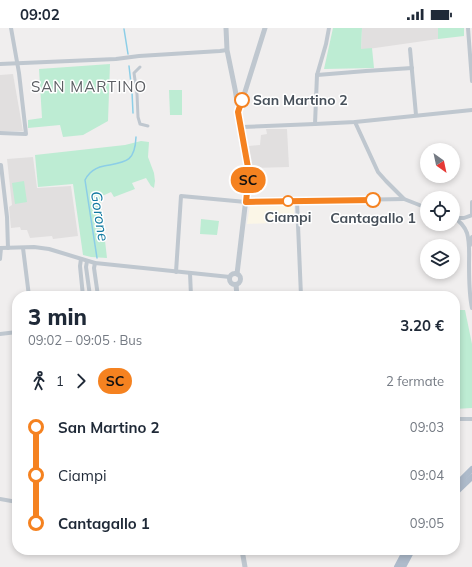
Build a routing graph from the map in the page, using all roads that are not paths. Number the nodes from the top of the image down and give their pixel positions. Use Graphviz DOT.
graph roads {
  1 [pos="226,28"];
  2 [pos="265,28"];
  3 [pos="329,28"];
  4 [pos="468,28"];
  5 [pos="11,29"];
  6 [pos="410,49"];
  7 [pos="227,50"];
  8 [pos="0,64"];
  9 [pos="17,64"];
  10 [pos="140,67"];
  11 [pos="412,68"];
  12 [pos="317,75"];
  13 [pos="472,82"];
  14 [pos="246,88"];
  15 [pos="235,89"];
  16 [pos="472,110"];
  17 [pos="238,112"];
  18 [pos="416,115"];
  19 [pos="355,122"];
  20 [pos="315,124"];
  21 [pos="148,126"];
  22 [pos="242,127"];
  23 [pos="0,133"];
  24 [pos="0,165"];
  25 [pos="404,199"];
  26 [pos="297,201"];
  27 [pos="246,202"];
  28 [pos="472,202"];
  29 [pos="420,205"];
  30 [pos="472,215"];
  31 [pos="460,218"];
  32 [pos="460,223"];
  33 [pos="472,236"];
  34 [pos="0,248"];
  35 [pos="8,248"];
  36 [pos="23,248"];
  37 [pos="469,250"];
  38 [pos="0,258"];
  39 [pos="81,259"];
  40 [pos="87,261"];
  41 [pos="95,263"];
  42 [pos="176,272"];
  43 [pos="190,273"];
  44 [pos="237,274"];
  45 [pos="230,277"];
  46 [pos="236,285"];
  47 [pos="28,291"];
  48 [pos="82,291"];
  49 [pos="89,291"];
  50 [pos="97,291"];
  51 [pos="191,291"];
  52 [pos="237,291"];
  53 [pos="301,291"];
  54 [pos="472,308"];
  55 [pos="12,333"];
  56 [pos="0,334"];
  57 [pos="460,419"];
  58 [pos="472,419"];
  59 [pos="472,469"];
  60 [pos="472,477"];
  61 [pos="460,481"];
  62 [pos="460,488"];
  63 [pos="0,499"];
  64 [pos="12,501"];
  65 [pos="243,555"];
  66 [pos="403,555"];
  67 [pos="410,555"];
  68 [pos="245,567"];
  69 [pos="397,567"];
  70 [pos="404,567"];
  1 -- 7 [label="street"];
  2 -- 14 [label="street"];
  3 -- 12 [label="street"];
  4 -- 13 [label="street"];
  5 -- 9 [label="street"];
  6 -- 11 [label="street"];
  7 -- 9 [label="street"];
  7 -- 15 [label="street"];
  8 -- 9 [label="street"];
  9 -- 23 [label="street"];
  10 -- 21 [label="street"];
  11 -- 12 [label="street"];
  11 -- 18 [label="street"];
  12 -- 20 [label="street"];
  14 -- 15 [label="street"];
  14 -- 17 [label="street"];
  15 -- 17 [label="street"];
  16 -- 18 [label="street"];
  17 -- 22 [label="street"];
  18 -- 19 [label="street"];
  19 -- 20 [label="street"];
  19 -- 25 [label="street"];
  20 -- 22 [label="street"];
  22 -- 27 [label="street"];
  24 -- 35 [label="street"];
  25 -- 26 [label="street"];
  25 -- 29 [label="street"];
  26 -- 27 [label="street"];
  26 -- 53 [label="street"];
  27 -- 42 [label="street"];
  27 -- 44 [label="street"];
  28 -- 30 [label="street"];
  30 -- 31 [label="street"];
  32 -- 37 [label="street"];
  33 -- 37 [label="street"];
  34 -- 35 [label="street"];
  34 -- 38 [label="street"];
  35 -- 36 [label="street"];
  36 -- 39 [label="street"];
  36 -- 47 [label="street"];
  37 -- 54 [label="street"];
  39 -- 40 [label="street"];
  39 -- 48 [label="street"];
  40 -- 41 [label="street"];
  40 -- 49 [label="street"];
  41 -- 42 [label="street"];
  41 -- 50 [label="street"];
  42 -- 43 [label="street"];
  43 -- 45 [label="street"];
  43 -- 51 [label="street"];
  44 -- 45 [label="street"];
  44 -- 46 [label="street"];
  45 -- 46 [label="street"];
  46 -- 52 [label="street"];
  55 -- 56 [label="street"];
  57 -- 58 [label="street"];
  59 -- 61 [label="main road"];
  60 -- 62 [label="main road"];
  63 -- 64 [label="street"];
  65 -- 68 [label="street"];
  66 -- 69 [label="main road"];
  67 -- 70 [label="main road"];
}
